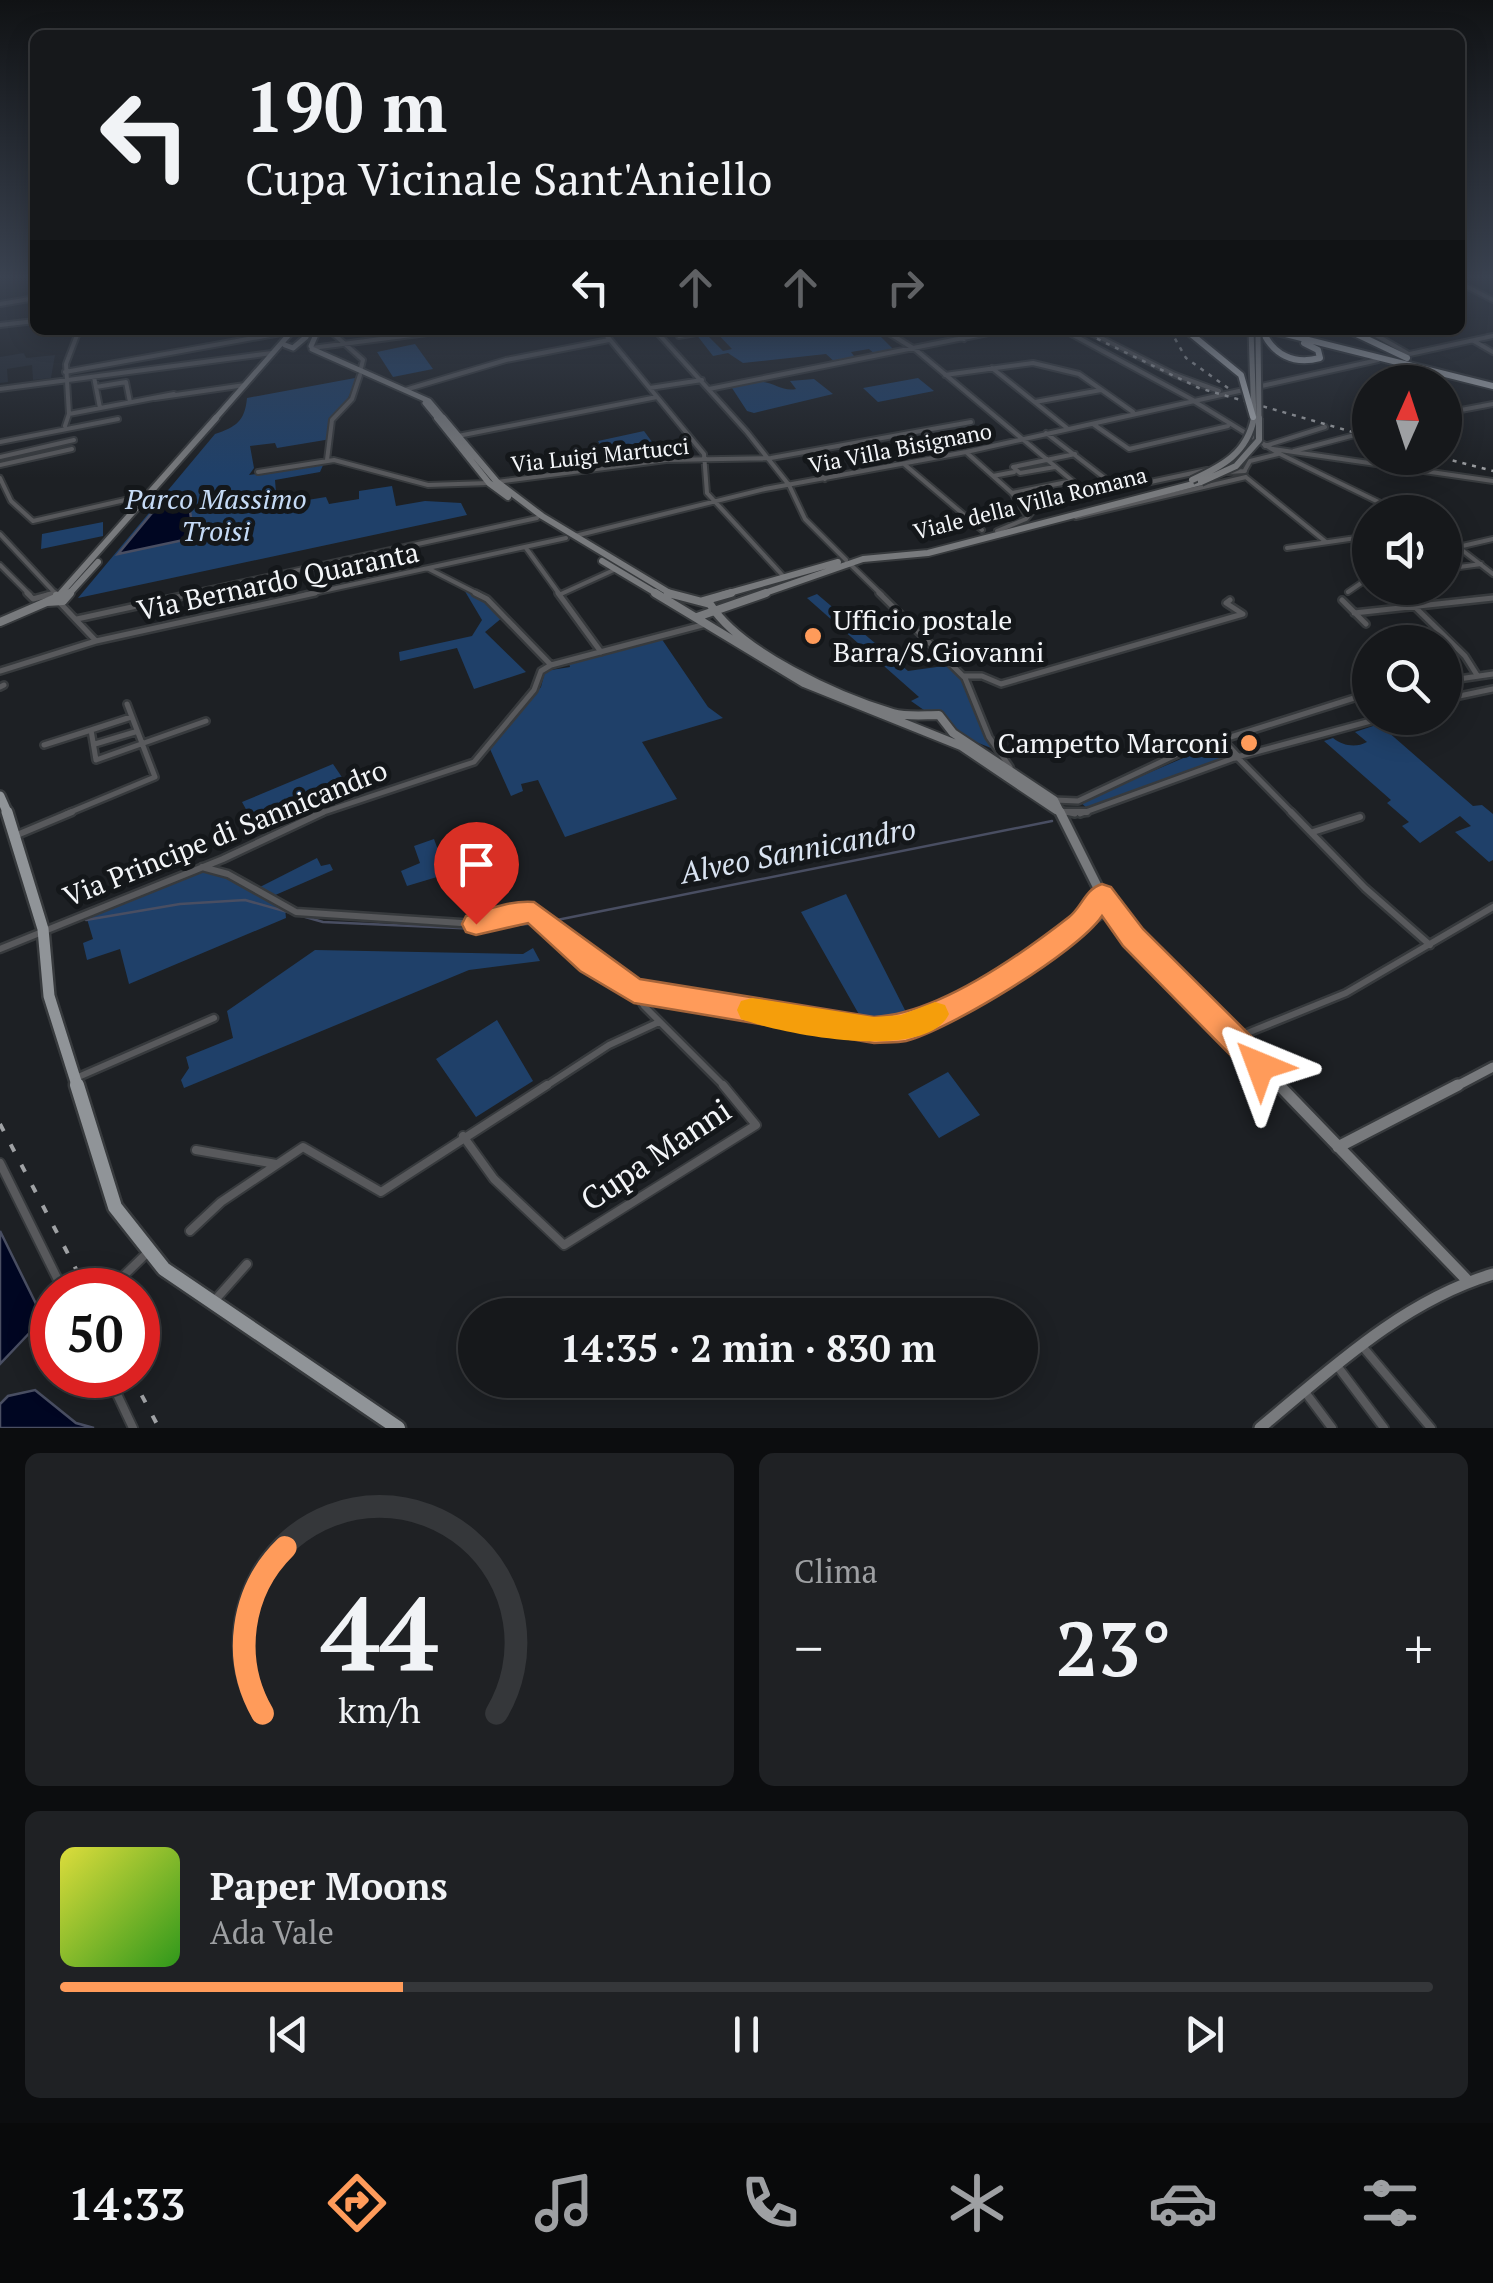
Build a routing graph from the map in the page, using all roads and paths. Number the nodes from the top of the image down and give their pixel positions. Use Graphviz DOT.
graph roads {
  1 [pos="75,345"];
  2 [pos="223,345"];
  3 [pos="281,345"];
  4 [pos="286,345"];
  5 [pos="298,345"];
  6 [pos="303,345"];
  7 [pos="313,345"];
  8 [pos="337,345"];
  9 [pos="343,345"];
  10 [pos="585,345"];
  11 [pos="613,345"];
  12 [pos="669,345"];
  13 [pos="907,345"];
  14 [pos="939,345"];
  15 [pos="1088,345"];
  16 [pos="1113,345"];
  17 [pos="1204,345"];
  18 [pos="1260,345"];
  19 [pos="1261,345"];
  20 [pos="1269,345"];
  21 [pos="1305,345"];
  22 [pos="1324,345"];
  23 [pos="1339,345"];
  24 [pos="1352,345"];
  25 [pos="1380,345"];
  26 [pos="1390,345"];
  27 [pos="1453,345"];
  28 [pos="312,348"];
  29 [pos="301,349"];
  30 [pos="916,350"];
  31 [pos="188,351"];
  32 [pos="271,354"];
  33 [pos="228,359"];
  34 [pos="1378,360"];
  35 [pos="1417,362"];
  36 [pos="120,363"];
  37 [pos="186,365"];
  38 [pos="992,368"];
  39 [pos="360,371"];
  40 [pos="65,372"];
  41 [pos="118,374"];
  42 [pos="945,375"];
  43 [pos="94,377"];
  44 [pos="66,380"];
  45 [pos="703,380"];
  46 [pos="1479,380"];
  47 [pos="1493,384"];
  48 [pos="245,385"];
  49 [pos="96,388"];
  50 [pos="650,388"];
  51 [pos="0,389"];
  52 [pos="709,389"];
  53 [pos="405,390"];
  54 [pos="1102,390"];
  55 [pos="1222,392"];
  56 [pos="174,394"];
  57 [pos="657,397"];
  58 [pos="155,398"];
  59 [pos="1193,400"];
  60 [pos="130,402"];
  61 [pos="1035,402"];
  62 [pos="1493,404"];
  63 [pos="100,408"];
  64 [pos="1462,410"];
  65 [pos="1136,413"];
  66 [pos="69,414"];
  67 [pos="1253,418"];
  68 [pos="118,420"];
  69 [pos="971,422"];
  70 [pos="1092,423"];
  71 [pos="65,426"];
  72 [pos="1228,426"];
  73 [pos="1325,427"];
  74 [pos="1067,428"];
  75 [pos="1046,433"];
  76 [pos="460,434"];
  77 [pos="1352,435"];
  78 [pos="1020,439"];
  79 [pos="74,440"];
  80 [pos="1329,441"];
  81 [pos="0,442"];
  82 [pos="1268,447"];
  83 [pos="72,450"];
  84 [pos="1305,451"];
  85 [pos="806,452"];
  86 [pos="966,452"];
  87 [pos="1298,453"];
  88 [pos="1074,454"];
  89 [pos="1285,454"];
  90 [pos="1312,455"];
  91 [pos="0,457"];
  92 [pos="706,459"];
  93 [pos="766,459"];
  94 [pos="327,460"];
  95 [pos="1046,460"];
  96 [pos="903,464"];
  97 [pos="0,465"];
  98 [pos="1055,466"];
  99 [pos="1016,471"];
  100 [pos="258,472"];
  101 [pos="1246,474"];
  102 [pos="993,476"];
  103 [pos="0,478"];
  104 [pos="825,478"];
  105 [pos="1493,480"];
  106 [pos="1072,481"];
  107 [pos="493,482"];
  108 [pos="789,485"];
  109 [pos="1115,486"];
  110 [pos="1087,493"];
  111 [pos="8,494"];
  112 [pos="150,494"];
  113 [pos="1014,495"];
  114 [pos="1365,495"];
  115 [pos="0,496"];
  116 [pos="716,503"];
  117 [pos="1037,506"];
  118 [pos="1026,515"];
  119 [pos="1073,516"];
  120 [pos="540,517"];
  121 [pos="982,530"];
  122 [pos="997,531"];
  123 [pos="0,534"];
  124 [pos="569,538"];
  125 [pos="1352,538"];
  126 [pos="1493,539"];
  127 [pos="1326,542"];
  128 [pos="1462,545"];
  129 [pos="526,548"];
  130 [pos="1287,548"];
  131 [pos="1462,549"];
  132 [pos="848,562"];
  133 [pos="1481,564"];
  134 [pos="0,566"];
  135 [pos="1462,567"];
  136 [pos="429,569"];
  137 [pos="616,570"];
  138 [pos="1493,574"];
  139 [pos="787,581"];
  140 [pos="1352,589"];
  141 [pos="1348,592"];
  142 [pos="561,594"];
  143 [pos="58,598"];
  144 [pos="1493,598"];
  145 [pos="1230,600"];
  146 [pos="1342,600"];
  147 [pos="698,602"];
  148 [pos="1415,606"];
  149 [pos="713,611"];
  150 [pos="1354,613"];
  151 [pos="693,615"];
  152 [pos="77,619"];
  153 [pos="0,624"];
  154 [pos="706,624"];
  155 [pos="1366,624"];
  156 [pos="96,640"];
  157 [pos="601,652"];
  158 [pos="0,662"];
  159 [pos="551,665"];
  160 [pos="3,670"];
  161 [pos="1493,674"];
  162 [pos="1477,675"];
  163 [pos="963,676"];
  164 [pos="1462,677"];
  165 [pos="1493,689"];
  166 [pos="1462,696"];
  167 [pos="1352,699"];
  168 [pos="127,704"];
  169 [pos="131,717"];
  170 [pos="919,718"];
  171 [pos="206,722"];
  172 [pos="947,724"];
  173 [pos="1352,726"];
  174 [pos="91,730"];
  175 [pos="135,732"];
  176 [pos="926,732"];
  177 [pos="1219,740"];
  178 [pos="94,744"];
  179 [pos="44,745"];
  180 [pos="141,746"];
  181 [pos="1237,757"];
  182 [pos="1010,767"];
  183 [pos="0,796"];
  184 [pos="1078,801"];
  185 [pos="1055,805"];
  186 [pos="1086,812"];
  187 [pos="1078,815"];
  188 [pos="1360,817"];
  189 [pos="1069,832"];
  190 [pos="1313,832"];
  191 [pos="17,836"];
  192 [pos="202,867"];
  193 [pos="1102,895"];
  194 [pos="1493,906"];
  195 [pos="1109,910"];
  196 [pos="1084,921"];
  197 [pos="43,929"];
  198 [pos="1430,945"];
  199 [pos="0,949"];
  200 [pos="634,990"];
  201 [pos="214,1018"];
  202 [pos="659,1022"];
  203 [pos="1234,1038"];
  204 [pos="1493,1068"];
  205 [pos="76,1078"];
  206 [pos="463,1136"];
  207 [pos="1338,1147"];
  208 [pos="196,1150"];
  209 [pos="0,1162"];
  210 [pos="276,1164"];
  211 [pos="190,1231"];
  212 [pos="147,1253"];
  213 [pos="247,1264"];
  214 [pos="52,1268"];
  215 [pos="132,1268"];
  216 [pos="1493,1274"];
  217 [pos="1466,1279"];
  218 [pos="213,1302"];
  219 [pos="1362,1346"];
  220 [pos="1337,1366"];
  221 [pos="1305,1392"];
  222 [pos="119,1398"];
  223 [pos="134,1428"];
  224 [pos="398,1428"];
  225 [pos="1260,1428"];
  226 [pos="1332,1428"];
  227 [pos="1384,1428"];
  228 [pos="1431,1428"];
  1 -- 40 [label="street"];
  2 -- 31 [label="street"];
  2 -- 33 [label="street"];
  3 -- 32 [label="main road"];
  4 -- 5 [label="main road"];
  4 -- 32 [label="main road"];
  6 -- 29 [label="main road"];
  7 -- 28 [label="main road"];
  8 -- 28 [label="street"];
  9 -- 39 [label="street"];
  10 -- 53 [label="street"];
  11 -- 50 [label="street"];
  12 -- 45 [label="street"];
  13 -- 30 [label="street"];
  14 -- 30 [label="street"];
  15 -- 59 [label="street"];
  16 -- 55 [label="street"];
  17 -- 67 [label="highway, bridge"];
  18 -- 67 [label="main road, Viale della Villa Romana, bridge"];
  19 -- 119 [label="main road, Viale della Villa Romana, bridge"];
  20 -- 21 [label="highway"];
  22 -- 47 [label="highway"];
  23 -- 46 [label="highway"];
  24 -- 35 [label="highway"];
  25 -- 35 [label="highway"];
  26 -- 27 [label="street"];
  28 -- 29 [label="main road"];
  28 -- 53 [label="main road"];
  29 -- 39 [label="main road"];
  30 -- 42 [label="street"];
  30 -- 52 [label="street"];
  31 -- 36 [label="street"];
  31 -- 37 [label="street"];
  32 -- 33 [label="street"];
  32 -- 48 [label="main road"];
  32 -- 143 [label="main road"];
  33 -- 37 [label="street"];
  34 -- 55 [label="street, Via Villa Bisignano"];
  35 -- 46 [label="highway"];
  36 -- 40 [label="street"];
  36 -- 41 [label="street"];
  37 -- 41 [label="street"];
  38 -- 42 [label="street"];
  38 -- 54 [label="street"];
  38 -- 61 [label="street"];
  39 -- 76 [label="main road"];
  39 -- 94 [label="street"];
  40 -- 44 [label="street"];
  41 -- 43 [label="street"];
  42 -- 78 [label="street"];
  43 -- 44 [label="street"];
  43 -- 49 [label="street"];
  44 -- 51 [label="street"];
  44 -- 66 [label="street"];
  45 -- 50 [label="street"];
  45 -- 52 [label="street"];
  46 -- 47 [label="highway"];
  48 -- 58 [label="street"];
  48 -- 112 [label="main road"];
  49 -- 60 [label="street"];
  49 -- 63 [label="street"];
  50 -- 57 [label="street"];
  52 -- 93 [label="street"];
  53 -- 76 [label="main road"];
  54 -- 61 [label="street"];
  54 -- 65 [label="street"];
  55 -- 59 [label="street, Via Villa Bisignano"];
  56 -- 58 [label="street"];
  57 -- 76 [label="street"];
  57 -- 92 [label="street"];
  58 -- 60 [label="street"];
  59 -- 65 [label="street, Via Villa Bisignano"];
  59 -- 82 [label="street"];
  60 -- 63 [label="street"];
  61 -- 74 [label="street"];
  62 -- 64 [label="street"];
  63 -- 66 [label="street"];
  65 -- 70 [label="street, Via Villa Bisignano"];
  66 -- 71 [label="street"];
  67 -- 122 [label="main road, Viale della Villa Romana, bridge"];
  68 -- 71 [label="street"];
  69 -- 85 [label="street, Via Luigi Martucci"];
  70 -- 72 [label="street"];
  70 -- 74 [label="street, Via Villa Bisignano"];
  71 -- 81 [label="street"];
  73 -- 82 [label="street"];
  74 -- 75 [label="street, Via Villa Bisignano"];
  75 -- 78 [label="street, Via Villa Bisignano"];
  75 -- 88 [label="street"];
  76 -- 107 [label="main road"];
  77 -- 80 [label="street"];
  78 -- 86 [label="street, Via Villa Bisignano"];
  78 -- 95 [label="street"];
  79 -- 91 [label="street"];
  80 -- 84 [label="street"];
  80 -- 89 [label="street"];
  82 -- 89 [label="street"];
  82 -- 89 [label="street"];
  83 -- 97 [label="street"];
  84 -- 87 [label="street"];
  84 -- 90 [label="street"];
  85 -- 93 [label="street, Via Luigi Martucci"];
  85 -- 104 [label="street"];
  86 -- 96 [label="street, Via Villa Bisignano"];
  86 -- 102 [label="street"];
  87 -- 89 [label="street"];
  87 -- 90 [label="street"];
  88 -- 95 [label="street"];
  88 -- 109 [label="street"];
  89 -- 101 [label="street"];
  89 -- 114 [label="street"];
  90 -- 105 [label="street"];
  92 -- 93 [label="street, Via Luigi Martucci"];
  92 -- 107 [label="street, Via Luigi Martucci"];
  92 -- 116 [label="street"];
  93 -- 108 [label="street"];
  94 -- 100 [label="street"];
  94 -- 107 [label="street, Via Luigi Martucci"];
  95 -- 98 [label="street"];
  95 -- 99 [label="street"];
  96 -- 104 [label="street, Via Villa Bisignano"];
  96 -- 121 [label="street"];
  98 -- 99 [label="street"];
  98 -- 106 [label="street"];
  99 -- 102 [label="street"];
  101 -- 117 [label="street"];
  101 -- 119 [label="street"];
  101 -- 127 [label="street"];
  102 -- 113 [label="street"];
  103 -- 111 [label="street"];
  104 -- 108 [label="street, Via Villa Bisignano"];
  106 -- 110 [label="street"];
  106 -- 113 [label="street"];
  107 -- 120 [label="main road"];
  108 -- 116 [label="street, Via Villa Bisignano"];
  108 -- 132 [label="street"];
  111 -- 112 [label="street"];
  111 -- 115 [label="street"];
  112 -- 143 [label="main road"];
  113 -- 117 [label="street"];
  113 -- 118 [label="street"];
  116 -- 124 [label="street, Via Bernardo Quaranta"];
  116 -- 139 [label="street"];
  117 -- 118 [label="street"];
  118 -- 122 [label="street"];
  119 -- 132 [label="main road, Viale della Villa Romana"];
  120 -- 124 [label="main road"];
  120 -- 152 [label="street"];
  122 -- 132 [label="main road, Viale della Villa Romana"];
  123 -- 143 [label="street"];
  124 -- 129 [label="street, Via Bernardo Quaranta"];
  124 -- 137 [label="main road"];
  124 -- 147 [label="main road"];
  125 -- 127 [label="street"];
  126 -- 128 [label="street"];
  127 -- 130 [label="street"];
  129 -- 136 [label="street, Via Bernardo Quaranta"];
  129 -- 142 [label="street"];
  131 -- 133 [label="street"];
  132 -- 139 [label="main road, Viale della Villa Romana"];
  132 -- 163 [label="street"];
  133 -- 135 [label="street"];
  133 -- 138 [label="street"];
  134 -- 143 [label="street"];
  136 -- 156 [label="street, Via Bernardo Quaranta"];
  136 -- 159 [label="street"];
  137 -- 142 [label="street"];
  137 -- 151 [label="main road"];
  139 -- 147 [label="main road, Viale della Villa Romana"];
  139 -- 149 [label="main road, Viale della Villa Romana"];
  140 -- 141 [label="street"];
  142 -- 157 [label="street"];
  143 -- 152 [label="street"];
  143 -- 153 [label="main road"];
  144 -- 148 [label="street"];
  145 -- 163 [label="street"];
  146 -- 150 [label="street"];
  147 -- 149 [label="main road"];
  147 -- 151 [label="main road"];
  148 -- 150 [label="street"];
  148 -- 162 [label="street"];
  149 -- 151 [label="main road, Viale della Villa Romana"];
  149 -- 170 [label="main road"];
  150 -- 155 [label="street"];
  151 -- 154 [label="main road"];
  152 -- 156 [label="street"];
  154 -- 159 [label="street"];
  154 -- 176 [label="main road"];
  156 -- 160 [label="street, Via Bernardo Quaranta"];
  158 -- 160 [label="street"];
  159 -- 192 [label="street, Via Principe di Sannicandro"];
  161 -- 162 [label="street"];
  162 -- 164 [label="street"];
  163 -- 182 [label="street"];
  165 -- 166 [label="street"];
  167 -- 177 [label="street"];
  168 -- 169 [label="street"];
  169 -- 174 [label="street"];
  169 -- 175 [label="street"];
  170 -- 172 [label="main road"];
  170 -- 176 [label="main road"];
  171 -- 180 [label="street"];
  172 -- 176 [label="main road"];
  172 -- 182 [label="main road"];
  173 -- 181 [label="street"];
  174 -- 178 [label="street"];
  174 -- 179 [label="street"];
  175 -- 178 [label="street"];
  175 -- 180 [label="street"];
  176 -- 185 [label="main road"];
  177 -- 181 [label="street"];
  177 -- 184 [label="street"];
  178 -- 180 [label="street"];
  180 -- 191 [label="street"];
  181 -- 186 [label="street"];
  181 -- 190 [label="street"];
  182 -- 185 [label="main road"];
  183 -- 191 [label="main road"];
  184 -- 185 [label="street"];
  184 -- 186 [label="street"];
  185 -- 187 [label="street"];
  185 -- 189 [label="main road"];
  186 -- 187 [label="street"];
  187 -- 189 [label="street"];
  188 -- 190 [label="street"];
  189 -- 193 [label="main road"];
  190 -- 198 [label="street"];
  191 -- 197 [label="main road"];
  192 -- 197 [label="street, Via Principe di Sannicandro"];
  192 -- 200 [label="street"];
  193 -- 195 [label="main road"];
  193 -- 196 [label="street"];
  194 -- 198 [label="street"];
  195 -- 196 [label="street"];
  195 -- 203 [label="main road"];
  196 -- 200 [label="street"];
  197 -- 199 [label="street, Via Principe di Sannicandro"];
  197 -- 205 [label="main road"];
  198 -- 203 [label="street"];
  200 -- 202 [label="street, Cupa Manni"];
  201 -- 205 [label="street"];
  202 -- 206 [label="street"];
  202 -- 206 [label="street, Cupa Manni"];
  203 -- 207 [label="main road"];
  204 -- 207 [label="main road"];
  205 -- 212 [label="main road"];
  206 -- 210 [label="street"];
  207 -- 217 [label="main road"];
  208 -- 210 [label="street"];
  209 -- 214 [label="street"];
  210 -- 211 [label="street"];
  212 -- 215 [label="street"];
  212 -- 218 [label="main road"];
  213 -- 218 [label="street"];
  216 -- 217 [label="main road"];
  217 -- 219 [label="main road"];
  218 -- 224 [label="main road"];
  219 -- 220 [label="main road"];
  219 -- 228 [label="street"];
  220 -- 221 [label="main road"];
  220 -- 227 [label="street"];
  221 -- 225 [label="main road"];
  221 -- 226 [label="street"];
  222 -- 223 [label="street"];
}
